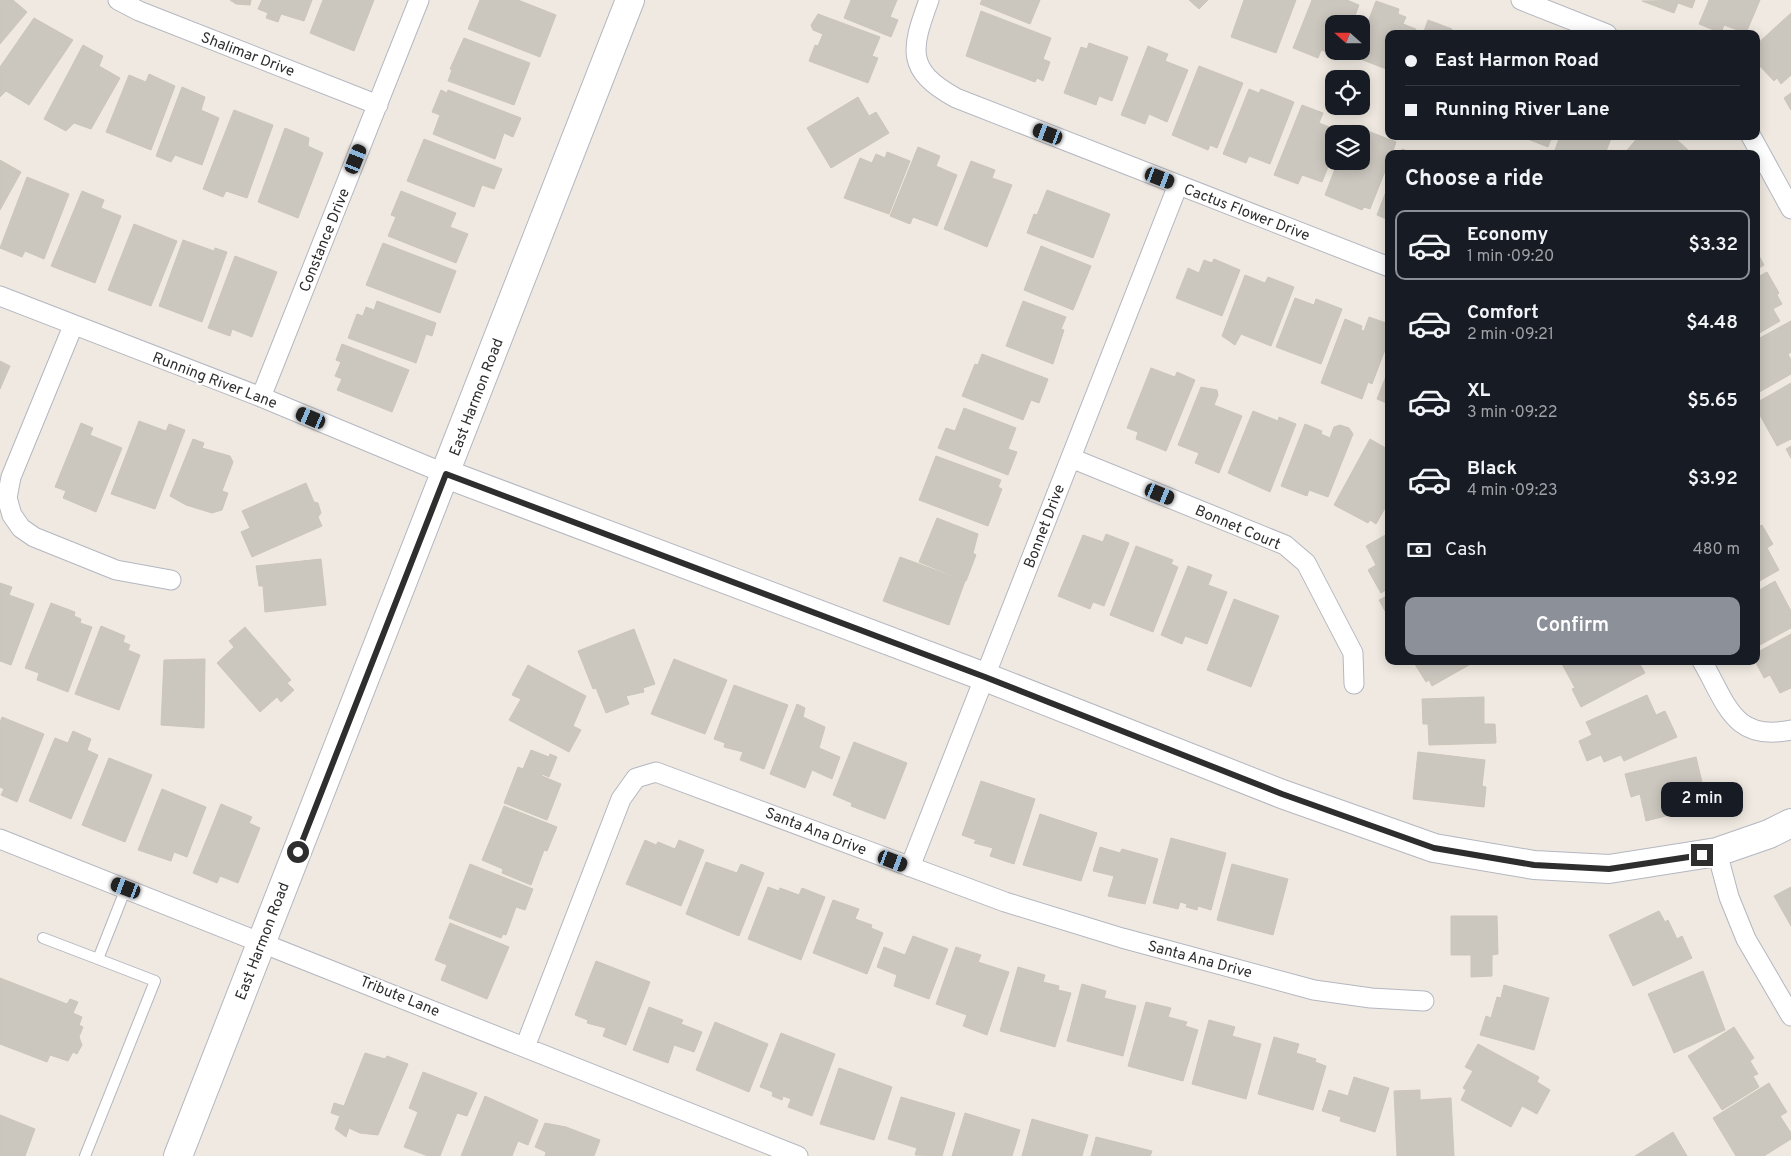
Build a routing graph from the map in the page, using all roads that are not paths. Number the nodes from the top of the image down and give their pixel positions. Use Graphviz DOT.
graph roads {
  1 [pos="118,0"];
  2 [pos="419,0"];
  3 [pos="630,0"];
  4 [pos="929,0"];
  5 [pos="1521,0"];
  6 [pos="1597,30"];
  7 [pos="378,105"];
  8 [pos="1760,152"];
  9 [pos="1178,185"];
  10 [pos="1791,209"];
  11 [pos="1385,265"];
  12 [pos="0,296"];
  13 [pos="73,326"];
  14 [pos="261,397"];
  15 [pos="1071,458"];
  16 [pos="446,474"];
  17 [pos="171,580"];
  18 [pos="1704,665"];
  19 [pos="985,677"];
  20 [pos="1354,684"];
  21 [pos="1791,730"];
  22 [pos="1791,823"];
  23 [pos="0,839"];
  24 [pos="1717,852"];
  25 [pos="910,868"];
  26 [pos="126,888"];
  27 [pos="43,938"];
  28 [pos="262,942"];
  29 [pos="98,959"];
  30 [pos="1424,1001"];
  31 [pos="1791,1016"];
  32 [pos="526,1047"];
  33 [pos="85,1156"];
  34 [pos="178,1156"];
  35 [pos="798,1156"];
  1 -- 7 [label="street, Shalimar Drive"];
  2 -- 7 [label="street, Constance Drive"];
  3 -- 16 [label="street, East Harmon Road"];
  4 -- 9 [label="street, Cactus Flower Drive"];
  5 -- 6 [label="street"];
  7 -- 14 [label="street, Constance Drive"];
  8 -- 10 [label="street"];
  9 -- 11 [label="street, Cactus Flower Drive"];
  9 -- 15 [label="street, Bonnet Drive"];
  12 -- 13 [label="street, Running River Lane"];
  13 -- 14 [label="street, Running River Lane"];
  13 -- 17 [label="street"];
  14 -- 16 [label="street, Running River Lane"];
  15 -- 19 [label="street, Bonnet Drive"];
  15 -- 20 [label="street, Bonnet Court"];
  16 -- 19 [label="street, Running River Lane"];
  16 -- 28 [label="street, East Harmon Road"];
  18 -- 21 [label="street"];
  19 -- 24 [label="street, Running River Lane"];
  19 -- 25 [label="street, Bonnet Drive"];
  22 -- 24 [label="street, Running River Lane"];
  23 -- 26 [label="street, Tribute Lane"];
  24 -- 31 [label="street"];
  25 -- 30 [label="street, Santa Ana Drive"];
  25 -- 32 [label="street, Santa Ana Drive"];
  26 -- 28 [label="street, Tribute Lane"];
  26 -- 29 [label="lane"];
  27 -- 29 [label="lane"];
  28 -- 32 [label="street, Tribute Lane"];
  28 -- 34 [label="street, East Harmon Road"];
  29 -- 33 [label="lane"];
  32 -- 35 [label="street, Tribute Lane"];
}
